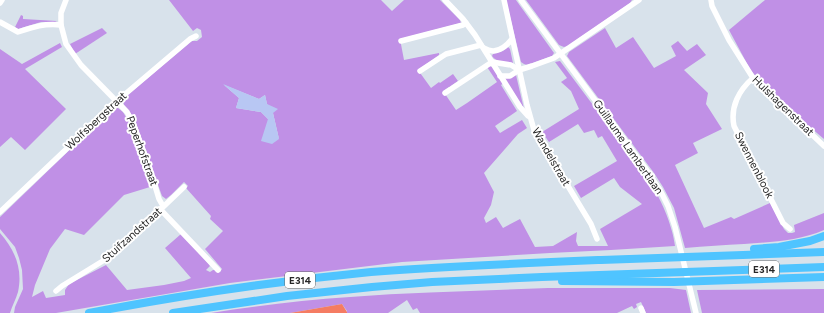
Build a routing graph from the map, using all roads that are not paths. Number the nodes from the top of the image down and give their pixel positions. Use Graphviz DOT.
graph roads {
  1 [pos="2,0"];
  2 [pos="66,0"];
  3 [pos="445,0"];
  4 [pos="504,0"];
  5 [pos="521,0"];
  6 [pos="639,0"];
  7 [pos="711,0"];
  8 [pos="0,3"];
  9 [pos="0,22"];
  10 [pos="466,23"];
  11 [pos="61,25"];
  12 [pos="196,36"];
  13 [pos="512,39"];
  14 [pos="401,41"];
  15 [pos="482,46"];
  16 [pos="561,54"];
  17 [pos="492,62"];
  18 [pos="519,70"];
  19 [pos="420,71"];
  20 [pos="500,76"];
  21 [pos="753,78"];
  22 [pos="445,93"];
  23 [pos="116,101"];
  24 [pos="530,118"];
  25 [pos="824,146"];
  26 [pos="184,187"];
  27 [pos="162,207"];
  28 [pos="0,212"];
  29 [pos="790,229"];
  30 [pos="824,236"];
  31 [pos="597,239"];
  32 [pos="824,252"];
  33 [pos="738,255"];
  34 [pos="824,267"];
  35 [pos="210,271"];
  36 [pos="542,277"];
  37 [pos="824,277"];
  38 [pos="56,291"];
  39 [pos="88,313"];
  40 [pos="173,313"];
  41 [pos="696,313"];
  1 -- 8 [label="street"];
  2 -- 11 [label="street, Peperhofstraat"];
  3 -- 10 [label="street"];
  4 -- 13 [label="street, Wandelstraat"];
  5 -- 16 [label="street, Guillaume Lambertlaan"];
  6 -- 16 [label="street"];
  7 -- 21 [label="street, Hulshagenstraat"];
  9 -- 11 [label="street"];
  10 -- 14 [label="street"];
  10 -- 15 [label="street"];
  11 -- 23 [label="street, Peperhofstraat"];
  12 -- 23 [label="street, Wolfsbergstraat"];
  13 -- 15 [label="street"];
  13 -- 18 [label="street, Wandelstraat"];
  15 -- 17 [label="street"];
  15 -- 19 [label="street"];
  16 -- 18 [label="street"];
  16 -- 41 [label="street, Guillaume Lambertlaan"];
  17 -- 18 [label="street"];
  17 -- 20 [label="street"];
  17 -- 22 [label="street"];
  18 -- 20 [label="street"];
  18 -- 24 [label="street, Wandelstraat"];
  20 -- 24 [label="street"];
  21 -- 25 [label="street, Hulshagenstraat"];
  21 -- 29 [label="street, Swennenblook"];
  23 -- 27 [label="street, Peperhofstraat"];
  23 -- 28 [label="street, Wolfsbergstraat"];
  24 -- 31 [label="street, Wandelstraat"];
  26 -- 27 [label="street, Stuifzandstraat"];
  27 -- 35 [label="street, Peperhofstraat"];
  27 -- 38 [label="street, Stuifzandstraat"];
  30 -- 33 [label="highway"];
  32 -- 33 [label="highway, E314"];
  33 -- 39 [label="highway, E314"];
  34 -- 36 [label="highway, E314"];
  36 -- 37 [label="highway"];
  36 -- 40 [label="highway, E314"];
}
